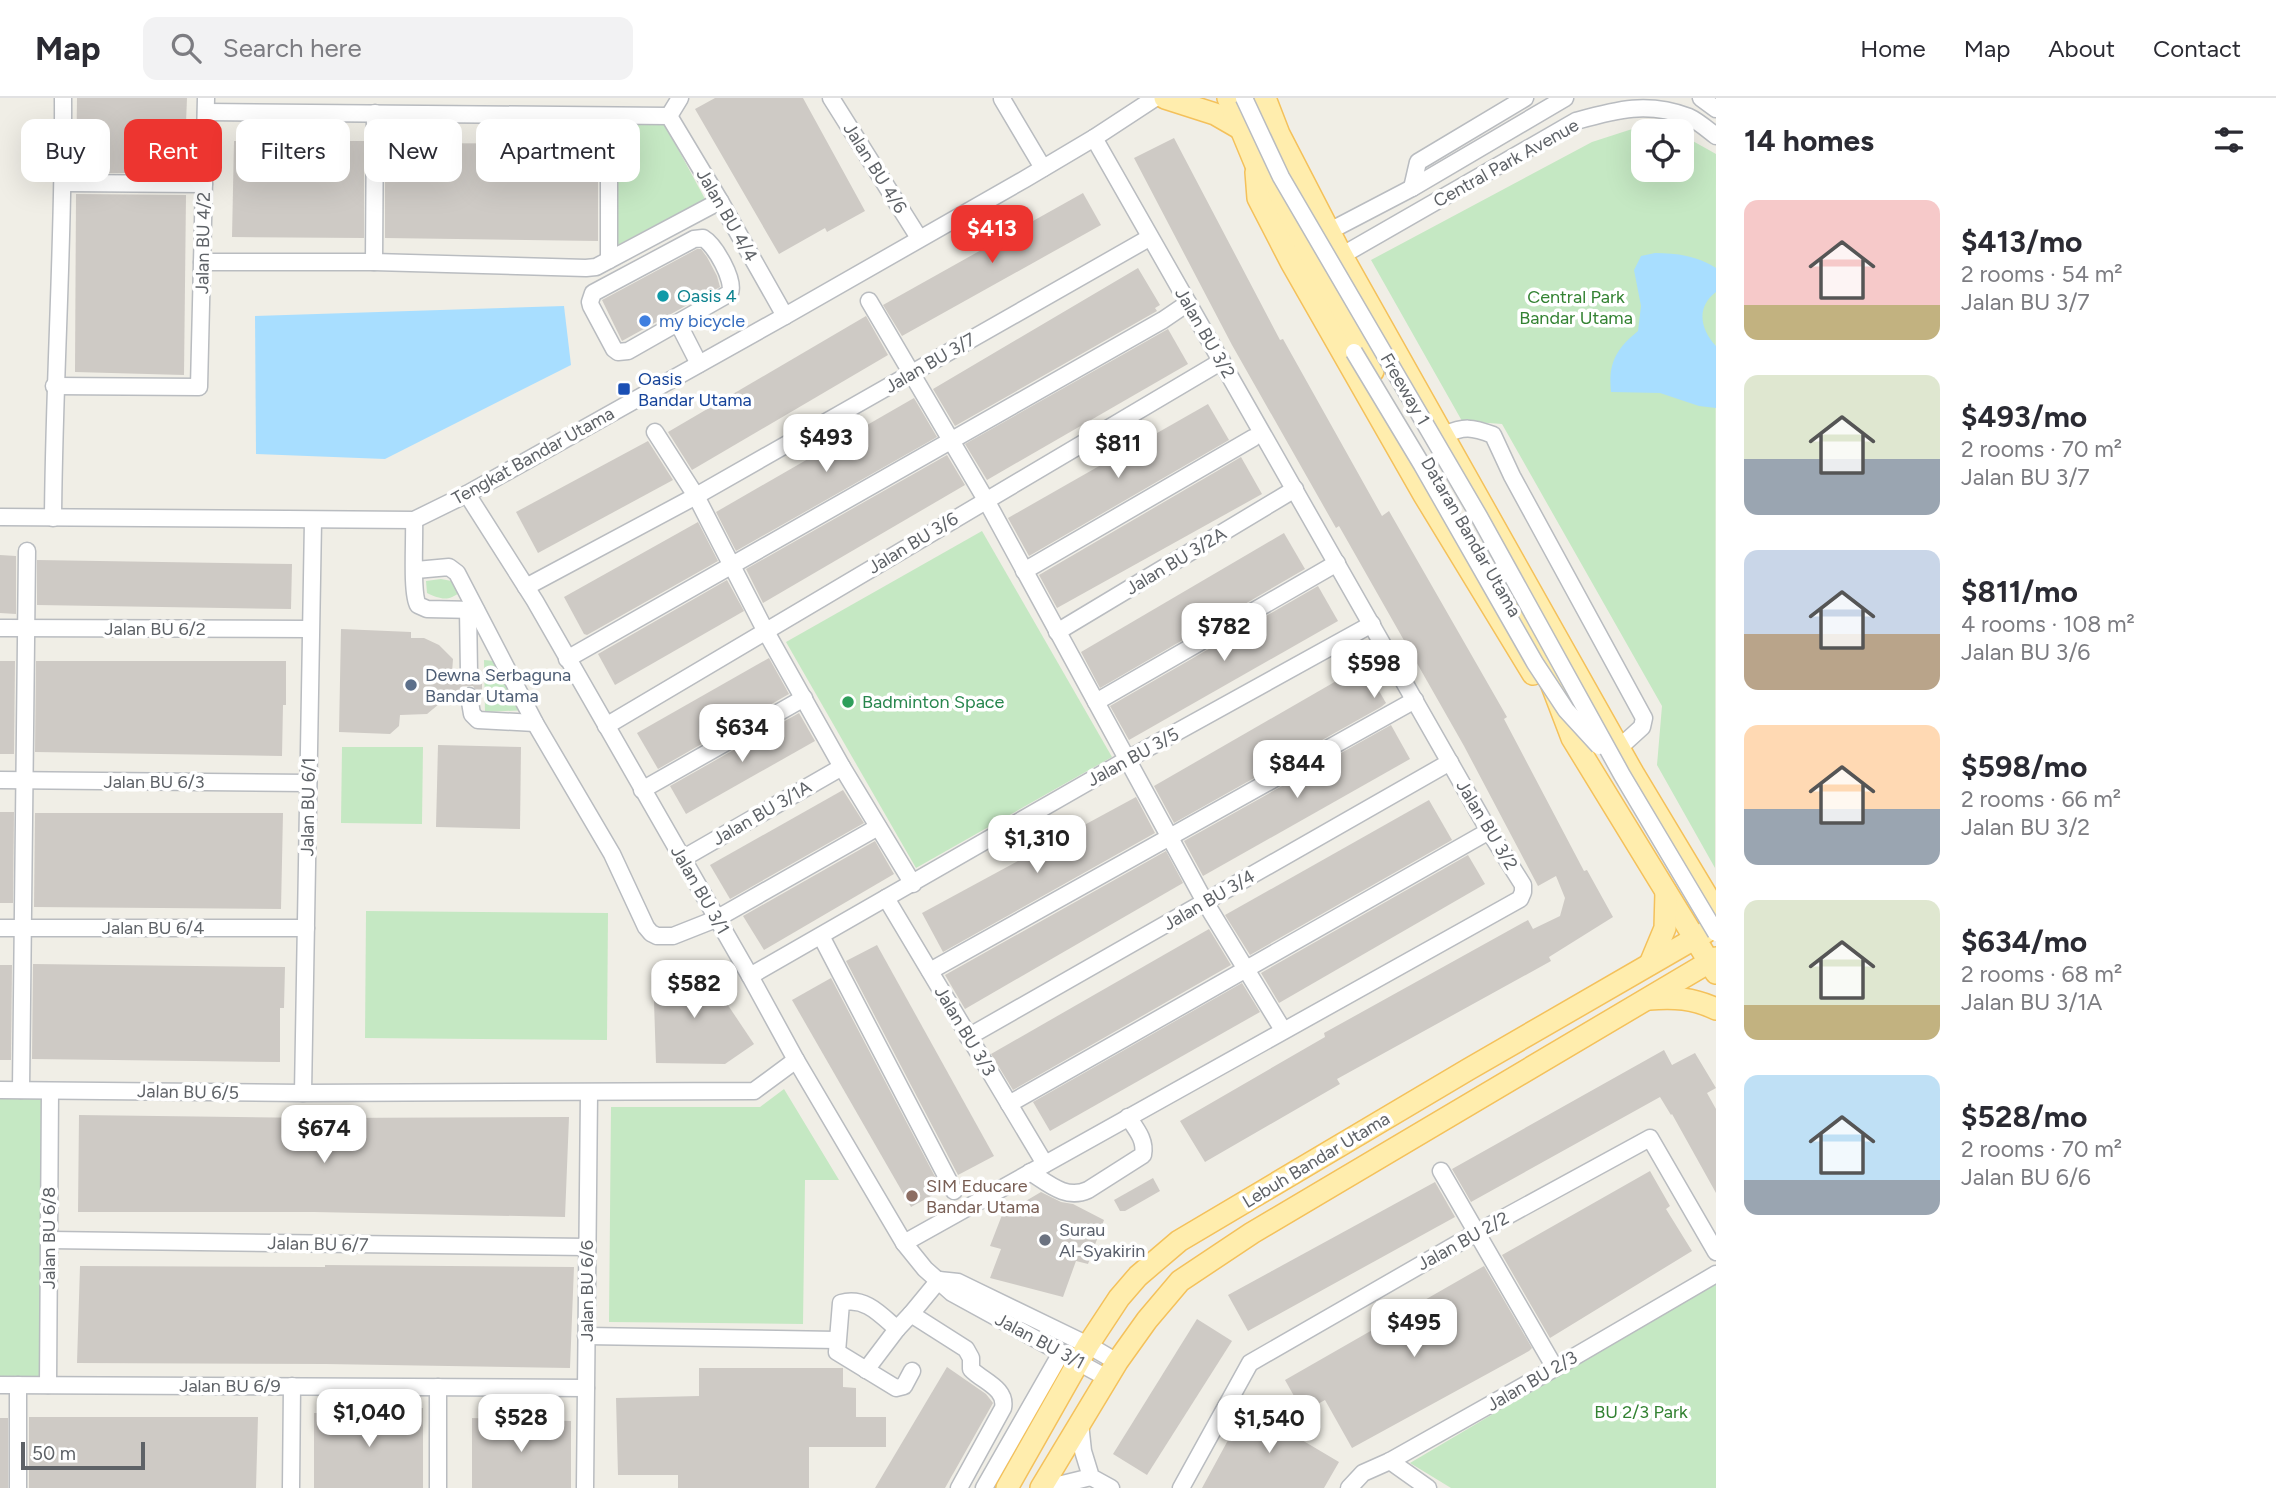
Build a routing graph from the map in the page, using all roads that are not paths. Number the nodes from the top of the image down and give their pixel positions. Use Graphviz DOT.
graph roads {
  1 [pos="63,98"];
  2 [pos="680,98"];
  3 [pos="831,98"];
  4 [pos="1155,98"];
  5 [pos="1165,98"];
  6 [pos="1228,98"];
  7 [pos="1244,98"];
  8 [pos="1265,98"];
  9 [pos="1525,98"];
  10 [pos="1565,98"];
  11 [pos="1701,98"];
  12 [pos="1002,99"];
  13 [pos="206,105"];
  14 [pos="458,106"];
  15 [pos="1716,109"];
  16 [pos="375,113"];
  17 [pos="609,116"];
  18 [pos="669,116"];
  19 [pos="1241,129"];
  20 [pos="1716,136"];
  21 [pos="1094,138"];
  22 [pos="1255,163"];
  23 [pos="1043,168"];
  24 [pos="64,183"];
  25 [pos="204,184"];
  26 [pos="1412,188"];
  27 [pos="720,201"];
  28 [pos="1329,232"];
  29 [pos="919,238"];
  30 [pos="1149,238"];
  31 [pos="1302,246"];
  32 [pos="1342,256"];
  33 [pos="609,260"];
  34 [pos="202,262"];
  35 [pos="374,262"];
  36 [pos="1315,271"];
  37 [pos="869,301"];
  38 [pos="1188,303"];
  39 [pos="785,316"];
  40 [pos="678,323"];
  41 [pos="1346,324"];
  42 [pos="1222,361"];
  43 [pos="699,364"];
  44 [pos="911,374"];
  45 [pos="54,390"];
  46 [pos="655,432"];
  47 [pos="1444,435"];
  48 [pos="1253,438"];
  49 [pos="950,439"];
  50 [pos="1295,489"];
  51 [pos="467,494"];
  52 [pos="696,496"];
  53 [pos="986,500"];
  54 [pos="0,517"];
  55 [pos="53,518"];
  56 [pos="414,520"];
  57 [pos="313,521"];
  58 [pos="27,551"];
  59 [pos="1337,563"];
  60 [pos="733,565"];
  61 [pos="416,570"];
  62 [pos="1024,571"];
  63 [pos="526,587"];
  64 [pos="472,610"];
  65 [pos="1372,625"];
  66 [pos="0,628"];
  67 [pos="26,628"];
  68 [pos="310,629"];
  69 [pos="765,630"];
  70 [pos="1057,632"];
  71 [pos="567,659"];
  72 [pos="469,673"];
  73 [pos="469,696"];
  74 [pos="804,698"];
  75 [pos="1415,700"];
  76 [pos="1096,702"];
  77 [pos="535,723"];
  78 [pos="606,726"];
  79 [pos="1572,738"];
  80 [pos="1619,748"];
  81 [pos="1128,759"];
  82 [pos="1450,762"];
  83 [pos="842,766"];
  84 [pos="1622,775"];
  85 [pos="0,780"];
  86 [pos="25,780"];
  87 [pos="308,783"];
  88 [pos="642,790"];
  89 [pos="878,827"];
  90 [pos="1489,831"];
  91 [pos="1169,836"];
  92 [pos="682,859"];
  93 [pos="1693,871"];
  94 [pos="913,884"];
  95 [pos="1716,886"];
  96 [pos="1666,892"];
  97 [pos="886,898"];
  98 [pos="1205,902"];
  99 [pos="1716,911"];
  100 [pos="716,919"];
  101 [pos="1716,926"];
  102 [pos="0,928"];
  103 [pos="23,928"];
  104 [pos="306,929"];
  105 [pos="1716,933"];
  106 [pos="821,936"];
  107 [pos="1695,938"];
  108 [pos="1650,964"];
  109 [pos="1714,965"];
  110 [pos="1246,969"];
  111 [pos="930,971"];
  112 [pos="750,976"];
  113 [pos="1647,999"];
  114 [pos="1716,1009"];
  115 [pos="1283,1030"];
  116 [pos="968,1037"];
  117 [pos="796,1060"];
  118 [pos="0,1090"];
  119 [pos="21,1090"];
  120 [pos="50,1091"];
  121 [pos="303,1093"];
  122 [pos="589,1093"];
  123 [pos="1009,1104"];
  124 [pos="1128,1117"];
  125 [pos="1037,1168"];
  126 [pos="1441,1171"];
  127 [pos="954,1191"];
  128 [pos="1476,1233"];
  129 [pos="49,1240"];
  130 [pos="904,1243"];
  131 [pos="587,1247"];
  132 [pos="1716,1252"];
  133 [pos="1716,1274"];
  134 [pos="939,1280"];
  135 [pos="911,1314"];
  136 [pos="897,1329"];
  137 [pos="586,1336"];
  138 [pos="837,1340"];
  139 [pos="1076,1353"];
  140 [pos="1555,1368"];
  141 [pos="866,1370"];
  142 [pos="1112,1370"];
  143 [pos="912,1371"];
  144 [pos="0,1385"];
  145 [pos="18,1385"];
  146 [pos="48,1385"];
  147 [pos="292,1386"];
  148 [pos="438,1387"];
  149 [pos="586,1388"];
  150 [pos="1080,1423"];
  151 [pos="992,1427"];
  152 [pos="1012,1439"];
  153 [pos="1390,1461"];
  154 [pos="1091,1477"];
  155 [pos="18,1488"];
  156 [pos="290,1488"];
  157 [pos="438,1488"];
  158 [pos="585,1488"];
  159 [pos="958,1488"];
  160 [pos="984,1488"];
  161 [pos="1007,1488"];
  162 [pos="1043,1488"];
  163 [pos="1111,1488"];
  164 [pos="1181,1488"];
  165 [pos="1349,1488"];
  166 [pos="1428,1488"];
  1 -- 24 [label="street"];
  2 -- 18 [label="street"];
  3 -- 29 [label="street, Jalan BU 4/6"];
  4 -- 21 [label="street, Tengkat Bandar Utama"];
  5 -- 19 [label="main road"];
  6 -- 19 [label="main road, Dataran Bandar Utama"];
  7 -- 84 [label="street, Freeway 1, bridge"];
  8 -- 28 [label="main road, Dataran Bandar Utama"];
  9 -- 26 [label="street"];
  10 -- 26 [label="street, Central Park Avenue"];
  11 -- 15 [label="street"];
  12 -- 23 [label="street"];
  13 -- 16 [label="street"];
  13 -- 25 [label="street, Jalan BU 4/2"];
  14 -- 16 [label="street"];
  14 -- 17 [label="street"];
  16 -- 35 [label="street"];
  17 -- 18 [label="street"];
  17 -- 33 [label="street"];
  18 -- 27 [label="street, Jalan BU 4/4"];
  19 -- 22 [label="main road, Dataran Bandar Utama"];
  20 -- 32 [label="street, Central Park Avenue"];
  21 -- 23 [label="street, Tengkat Bandar Utama"];
  21 -- 30 [label="street, Jalan BU 3/2"];
  22 -- 31 [label="main road, Dataran Bandar Utama"];
  22 -- 79 [label="main road"];
  23 -- 29 [label="street, Tengkat Bandar Utama"];
  24 -- 25 [label="street"];
  24 -- 45 [label="street"];
  25 -- 34 [label="street, Jalan BU 4/2"];
  26 -- 28 [label="street, Central Park Avenue"];
  27 -- 33 [label="street"];
  27 -- 39 [label="street, Jalan BU 4/4"];
  28 -- 31 [label="street, Central Park Avenue"];
  28 -- 32 [label="main road, Dataran Bandar Utama"];
  29 -- 39 [label="street, Tengkat Bandar Utama"];
  30 -- 38 [label="street, Jalan BU 3/2"];
  30 -- 44 [label="street, Jalan BU 3/7"];
  31 -- 36 [label="main road, Dataran Bandar Utama"];
  32 -- 36 [label="street, Central Park Avenue"];
  32 -- 47 [label="main road, Dataran Bandar Utama"];
  33 -- 35 [label="street"];
  34 -- 35 [label="street"];
  34 -- 45 [label="street, Jalan BU 4/2"];
  36 -- 41 [label="main road, Dataran Bandar Utama"];
  37 -- 44 [label="street"];
  38 -- 42 [label="street, Jalan BU 3/2"];
  38 -- 49 [label="street"];
  39 -- 43 [label="street, Tengkat Bandar Utama"];
  40 -- 40 [label="street"];
  40 -- 43 [label="street"];
  41 -- 79 [label="main road, Dataran Bandar Utama"];
  41 -- 84 [label="street, bridge"];
  42 -- 50 [label="street, Jalan BU 3/2"];
  42 -- 53 [label="street, Jalan BU 3/6"];
  43 -- 51 [label="street, Tengkat Bandar Utama"];
  44 -- 49 [label="street"];
  44 -- 52 [label="street, Jalan BU 3/7"];
  45 -- 55 [label="street"];
  46 -- 52 [label="street"];
  47 -- 80 [label="main road, Dataran Bandar Utama"];
  47 -- 80 [label="street"];
  48 -- 62 [label="street"];
  49 -- 53 [label="street"];
  49 -- 60 [label="street"];
  50 -- 59 [label="street, Jalan BU 3/2"];
  50 -- 70 [label="street, Jalan BU 3/2A"];
  51 -- 56 [label="street, Tengkat Bandar Utama"];
  51 -- 63 [label="street, Jalan BU 3/1"];
  52 -- 60 [label="street"];
  52 -- 63 [label="street, Jalan BU 3/7"];
  53 -- 62 [label="street"];
  53 -- 69 [label="street, Jalan BU 3/6"];
  54 -- 55 [label="street, Tengkat Bandar Utama"];
  55 -- 57 [label="street, Tengkat Bandar Utama"];
  56 -- 57 [label="street, Tengkat Bandar Utama"];
  56 -- 61 [label="street"];
  57 -- 68 [label="street, Jalan BU 6/1"];
  58 -- 67 [label="street"];
  59 -- 65 [label="street, Jalan BU 3/2"];
  59 -- 76 [label="street"];
  60 -- 69 [label="street"];
  60 -- 71 [label="street"];
  61 -- 64 [label="street"];
  61 -- 64 [label="street"];
  62 -- 70 [label="street"];
  63 -- 71 [label="street, Jalan BU 3/1"];
  64 -- 72 [label="street"];
  64 -- 77 [label="street"];
  65 -- 75 [label="street, Jalan BU 3/2"];
  65 -- 81 [label="street, Jalan BU 3/5"];
  66 -- 67 [label="street, Jalan BU 6/2"];
  67 -- 68 [label="street, Jalan BU 6/2"];
  67 -- 86 [label="street"];
  68 -- 87 [label="street, Jalan BU 6/1"];
  69 -- 74 [label="street"];
  69 -- 78 [label="street, Jalan BU 3/6"];
  70 -- 76 [label="street"];
  71 -- 78 [label="street, Jalan BU 3/1"];
  73 -- 77 [label="street"];
  74 -- 83 [label="street"];
  74 -- 88 [label="street"];
  75 -- 82 [label="street, Jalan BU 3/2"];
  75 -- 91 [label="street"];
  76 -- 81 [label="street"];
  77 -- 100 [label="street"];
  78 -- 88 [label="street, Jalan BU 3/1"];
  79 -- 96 [label="main road, Dataran Bandar Utama"];
  80 -- 93 [label="main road, Dataran Bandar Utama"];
  81 -- 91 [label="street"];
  81 -- 94 [label="street, Jalan BU 3/5"];
  82 -- 90 [label="street, Jalan BU 3/2"];
  82 -- 98 [label="street, Jalan BU 3/4"];
  83 -- 89 [label="street"];
  83 -- 92 [label="street, Jalan BU 3/1A"];
  84 -- 105 [label="street, Freeway 1, bridge"];
  85 -- 86 [label="street, Jalan BU 6/3"];
  86 -- 87 [label="street, Jalan BU 6/3"];
  86 -- 103 [label="street"];
  87 -- 104 [label="street, Jalan BU 6/1"];
  88 -- 92 [label="street, Jalan BU 3/1"];
  89 -- 94 [label="street"];
  89 -- 100 [label="street"];
  90 -- 110 [label="street"];
  90 -- 115 [label="street, Jalan BU 3/2"];
  91 -- 98 [label="street"];
  91 -- 111 [label="street"];
  92 -- 100 [label="street, Jalan BU 3/1"];
  93 -- 95 [label="main road"];
  93 -- 99 [label="main road, Dataran Bandar Utama"];
  94 -- 97 [label="street, Jalan BU 3/5"];
  96 -- 107 [label="main road, Dataran Bandar Utama"];
  96 -- 108 [label="main road"];
  97 -- 106 [label="street, Jalan BU 3/5"];
  97 -- 111 [label="street, Jalan BU 3/3"];
  98 -- 110 [label="street"];
  98 -- 116 [label="street, Jalan BU 3/4"];
  100 -- 112 [label="street, Jalan BU 3/1"];
  101 -- 107 [label="main road, Lebuh Bandar Utama"];
  102 -- 103 [label="street, Jalan BU 6/4"];
  103 -- 104 [label="street, Jalan BU 6/4"];
  103 -- 119 [label="street"];
  104 -- 121 [label="street, Jalan BU 6/1"];
  106 -- 112 [label="street, Jalan BU 3/5"];
  106 -- 127 [label="street"];
  107 -- 108 [label="main road, Lebuh Bandar Utama"];
  107 -- 109 [label="main road, Dataran Bandar Utama"];
  108 -- 139 [label="main road, Lebuh Bandar Utama"];
  109 -- 113 [label="main road, Lebuh Bandar Utama"];
  110 -- 115 [label="street"];
  110 -- 123 [label="street"];
  111 -- 116 [label="street, Jalan BU 3/3"];
  112 -- 117 [label="street, Jalan BU 3/1"];
  113 -- 114 [label="main road"];
  113 -- 142 [label="main road, Lebuh Bandar Utama"];
  115 -- 124 [label="street, Jalan BU 3/2"];
  116 -- 123 [label="street, Jalan BU 3/3"];
  117 -- 122 [label="street, Jalan BU 6/5"];
  117 -- 130 [label="street, Jalan BU 3/1"];
  118 -- 119 [label="street, Jalan BU 6/5"];
  119 -- 120 [label="street, Jalan BU 6/5"];
  120 -- 121 [label="street, Jalan BU 6/5"];
  120 -- 129 [label="street, Jalan BU 6/8"];
  121 -- 122 [label="street, Jalan BU 6/5"];
  122 -- 131 [label="street, Jalan BU 6/6"];
  123 -- 125 [label="street, Jalan BU 3/3"];
  124 -- 125 [label="street, Jalan BU 3/2"];
  124 -- 125 [label="street"];
  125 -- 130 [label="street, Jalan BU 3/2"];
  126 -- 128 [label="street"];
  128 -- 132 [label="street, Jalan BU 2/2"];
  128 -- 140 [label="street"];
  128 -- 164 [label="street, Jalan BU 2/2"];
  129 -- 131 [label="street, Jalan BU 6/7"];
  129 -- 146 [label="street, Jalan BU 6/8"];
  130 -- 134 [label="street, Jalan BU 3/1"];
  131 -- 137 [label="street, Jalan BU 6/6"];
  133 -- 140 [label="street, Jalan BU 2/3"];
  134 -- 135 [label="street"];
  134 -- 139 [label="street, Jalan BU 3/1"];
  134 -- 139 [label="street, Jalan BU 3/1"];
  135 -- 136 [label="street"];
  135 -- 151 [label="street"];
  136 -- 138 [label="street"];
  136 -- 141 [label="street"];
  137 -- 138 [label="street"];
  137 -- 149 [label="street, Jalan BU 6/6"];
  138 -- 141 [label="street"];
  139 -- 142 [label="street, Jalan BU 3/1"];
  139 -- 152 [label="street"];
  139 -- 161 [label="main road, Lebuh Bandar Utama"];
  140 -- 153 [label="street, Jalan BU 2/3"];
  141 -- 143 [label="street"];
  142 -- 150 [label="main road, Lebuh Bandar Utama"];
  144 -- 145 [label="street, Jalan BU 6/9"];
  145 -- 146 [label="street, Jalan BU 6/9"];
  145 -- 155 [label="street"];
  146 -- 147 [label="street, Jalan BU 6/9"];
  147 -- 148 [label="street, Jalan BU 6/9"];
  147 -- 156 [label="street"];
  148 -- 149 [label="street, Jalan BU 6/9"];
  148 -- 157 [label="street"];
  149 -- 158 [label="street, Jalan BU 6/6"];
  150 -- 154 [label="street"];
  150 -- 162 [label="main road, Lebuh Bandar Utama"];
  151 -- 152 [label="street"];
  151 -- 159 [label="street"];
  152 -- 160 [label="street"];
  153 -- 165 [label="street, Jalan BU 2/3"];
  153 -- 166 [label="street"];
  154 -- 162 [label="street"];
  154 -- 163 [label="street"];
}
